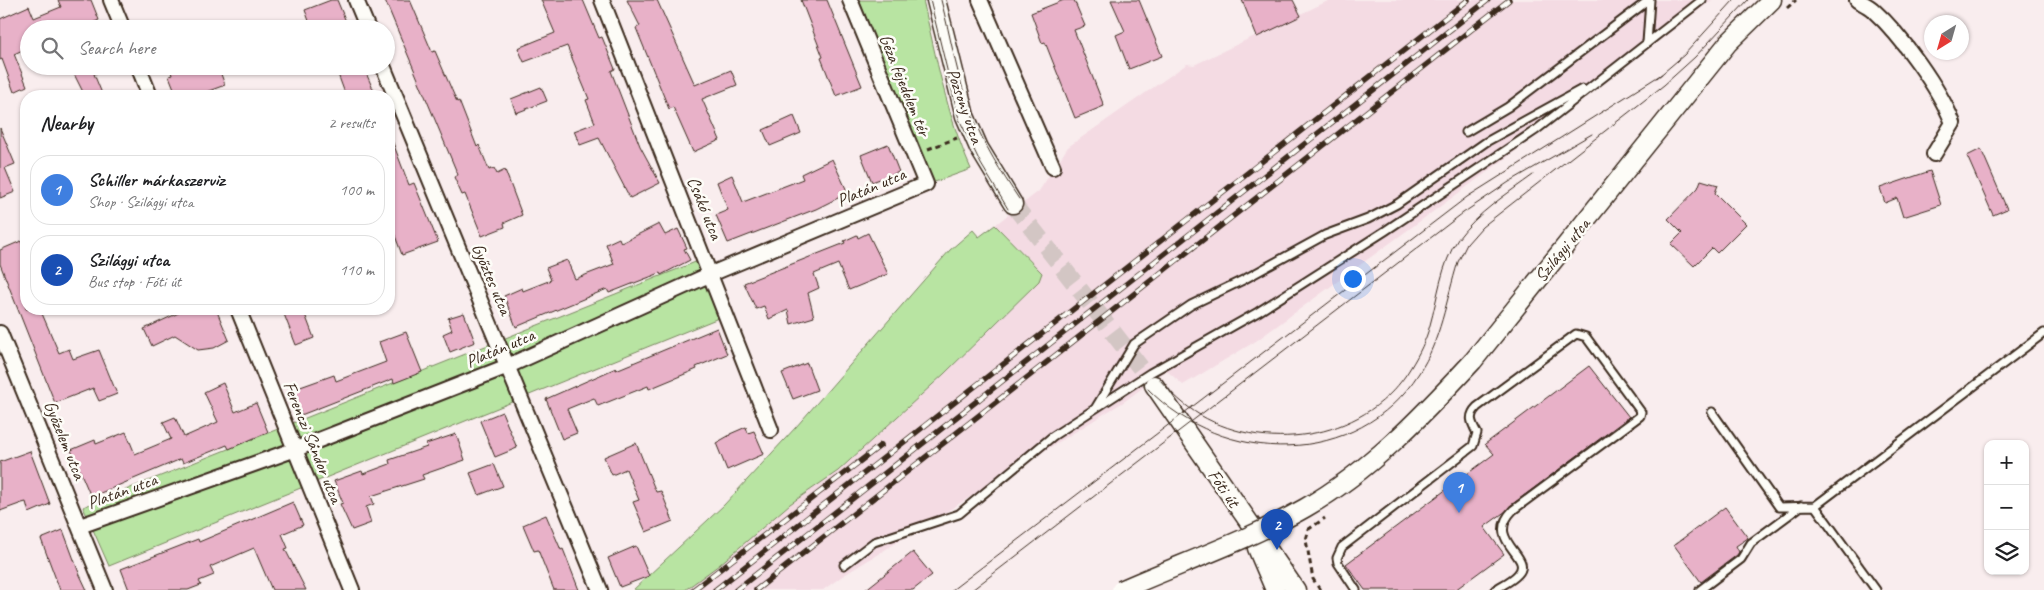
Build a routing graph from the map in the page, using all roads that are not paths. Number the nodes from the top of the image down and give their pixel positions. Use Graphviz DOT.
graph roads {
  1 [pos="111,0"];
  2 [pos="356,0"];
  3 [pos="602,0"];
  4 [pos="850,0"];
  5 [pos="936,0"];
  6 [pos="980,0"];
  7 [pos="1650,0"];
  8 [pos="1702,0"];
  9 [pos="1772,0"];
  10 [pos="1857,0"];
  11 [pos="119,20"];
  12 [pos="364,20"];
  13 [pos="1647,43"];
  14 [pos="142,75"];
  15 [pos="388,75"];
  16 [pos="1602,78"];
  17 [pos="148,90"];
  18 [pos="394,90"];
  19 [pos="395,93"];
  20 [pos="1466,132"];
  21 [pos="1934,154"];
  22 [pos="1053,167"];
  23 [pos="926,184"];
  24 [pos="1013,204"];
  25 [pos="711,274"];
  26 [pos="240,315"];
  27 [pos="0,332"];
  28 [pos="2044,333"];
  29 [pos="508,366"];
  30 [pos="1154,385"];
  31 [pos="1094,410"];
  32 [pos="1712,412"];
  33 [pos="771,430"];
  34 [pos="296,449"];
  35 [pos="1801,506"];
  36 [pos="1815,506"];
  37 [pos="1240,511"];
  38 [pos="80,526"];
  39 [pos="844,565"];
  40 [pos="105,590"];
  41 [pos="352,590"];
  42 [pos="600,590"];
  43 [pos="1121,590"];
  44 [pos="1275,590"];
  45 [pos="1296,590"];
  46 [pos="1356,590"];
  47 [pos="1496,590"];
  48 [pos="1700,590"];
  49 [pos="1876,590"];
  1 -- 11 [label="street"];
  2 -- 12 [label="street"];
  3 -- 25 [label="street, Csákó utca"];
  4 -- 23 [label="street, Géza fejedelem tér"];
  5 -- 24 [label="street, Pozsony utca"];
  6 -- 22 [label="street"];
  7 -- 13 [label="lane"];
  7 -- 20 [label="lane"];
  8 -- 13 [label="lane"];
  9 -- 43 [label="street, Szilágyi utca, bridge"];
  10 -- 21 [label="street"];
  13 -- 16 [label="lane"];
  14 -- 17 [label="street"];
  15 -- 18 [label="street, Győztes utca"];
  16 -- 31 [label="lane"];
  16 -- 31 [label="lane"];
  19 -- 29 [label="street, Győztes utca"];
  23 -- 25 [label="street, Platán utca"];
  25 -- 29 [label="street, Platán utca"];
  25 -- 33 [label="street, Csákó utca"];
  26 -- 34 [label="street, Ferenczi Sándor utca"];
  27 -- 38 [label="street, Győzelem utca"];
  28 -- 36 [label="lane"];
  29 -- 34 [label="street, Platán utca"];
  29 -- 42 [label="street, Győztes utca"];
  30 -- 37 [label="street, Fóti út"];
  31 -- 39 [label="lane"];
  32 -- 35 [label="lane"];
  34 -- 38 [label="street, Platán utca"];
  34 -- 41 [label="street, Ferenczi Sándor utca"];
  35 -- 36 [label="lane"];
  35 -- 48 [label="lane"];
  36 -- 49 [label="lane"];
  37 -- 44 [label="street"];
  37 -- 45 [label="street, Fóti út"];
  38 -- 40 [label="street, Győzelem utca"];
  46 -- 47 [label="lane"];
}
